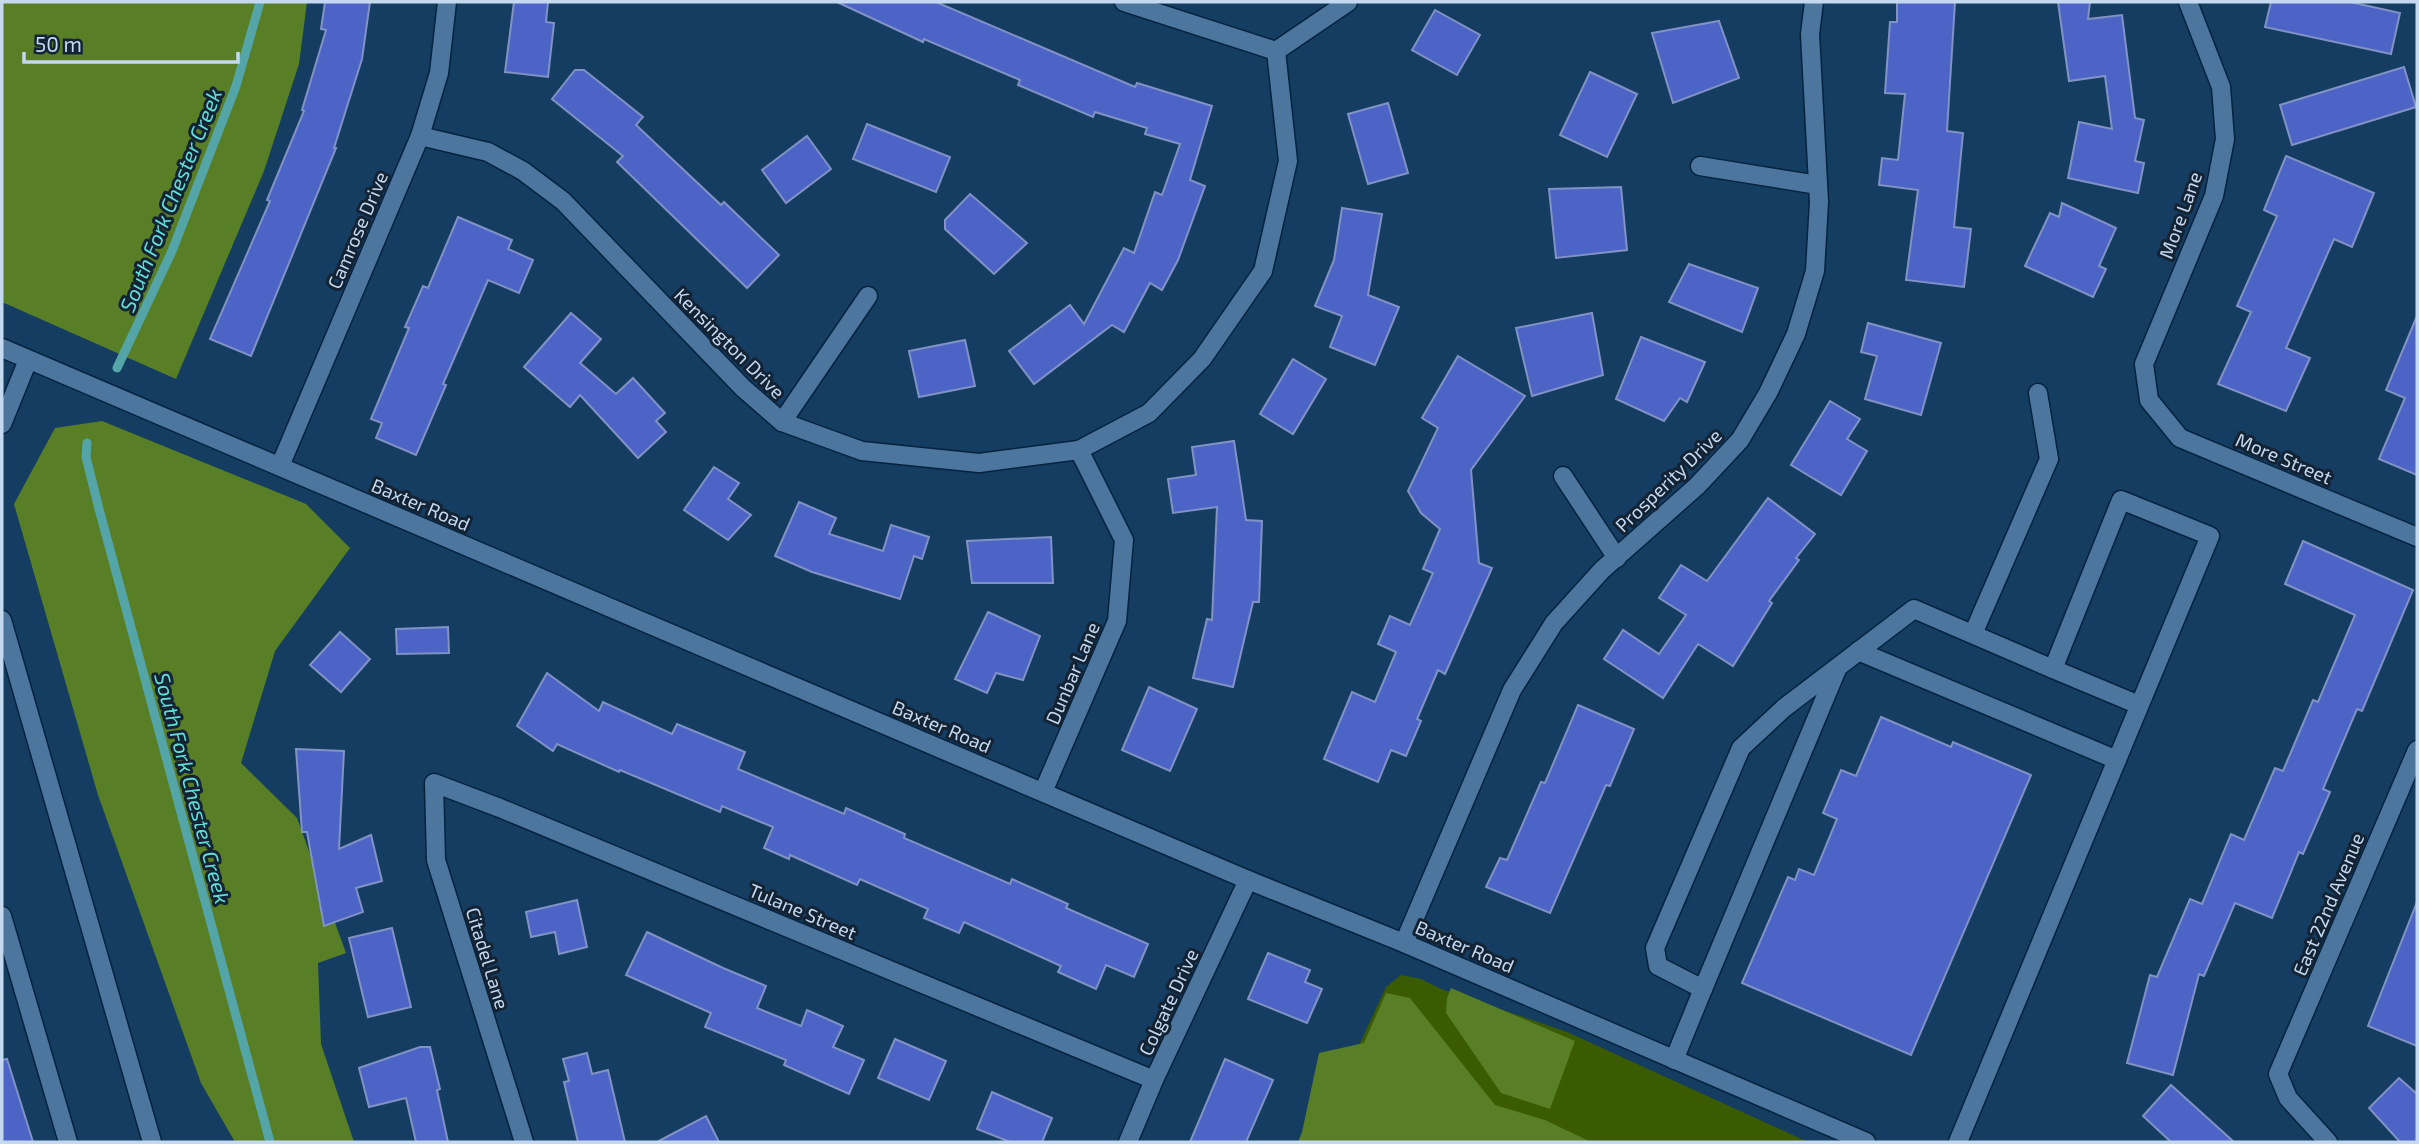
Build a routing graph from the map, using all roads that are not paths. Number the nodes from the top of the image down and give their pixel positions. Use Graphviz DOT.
graph roads {
  1 [pos="447,2"];
  2 [pos="1124,2"];
  3 [pos="1348,2"];
  4 [pos="1814,2"];
  5 [pos="2188,2"];
  6 [pos="1276,51"];
  7 [pos="420,135"];
  8 [pos="1700,166"];
  9 [pos="1818,185"];
  10 [pos="868,296"];
  11 [pos="2,348"];
  12 [pos="28,360"];
  13 [pos="2038,393"];
  14 [pos="2149,400"];
  15 [pos="782,422"];
  16 [pos="2,424"];
  17 [pos="1079,450"];
  18 [pos="280,466"];
  19 [pos="1563,476"];
  20 [pos="2417,537"];
  21 [pos="1617,558"];
  22 [pos="2,620"];
  23 [pos="1973,634"];
  24 [pos="1858,652"];
  25 [pos="1838,667"];
  26 [pos="2053,669"];
  27 [pos="2140,705"];
  28 [pos="2417,750"];
  29 [pos="2117,760"];
  30 [pos="434,783"];
  31 [pos="1043,792"];
  32 [pos="1248,880"];
  33 [pos="2,916"];
  34 [pos="1404,943"];
  35 [pos="1703,989"];
  36 [pos="1674,1060"];
  37 [pos="1154,1080"];
  38 [pos="68,1142"];
  39 [pos="152,1142"];
  40 [pos="524,1142"];
  41 [pos="1128,1142"];
  42 [pos="1866,1142"];
  43 [pos="1958,1142"];
  44 [pos="2328,1142"];
  1 -- 7 [label="street, Camrose Drive"];
  2 -- 6 [label="street"];
  3 -- 6 [label="street"];
  4 -- 9 [label="street, Prosperity Drive"];
  5 -- 14 [label="street, More Lane"];
  6 -- 17 [label="street, Kensington Drive"];
  7 -- 15 [label="street, Kensington Drive"];
  7 -- 18 [label="street, Camrose Drive"];
  8 -- 9 [label="street"];
  9 -- 21 [label="street, Prosperity Drive"];
  10 -- 15 [label="street"];
  11 -- 12 [label="street, Baxter Road"];
  12 -- 16 [label="street"];
  12 -- 18 [label="street, Baxter Road"];
  13 -- 23 [label="street"];
  14 -- 20 [label="street, More Street"];
  15 -- 17 [label="street, Kensington Drive"];
  17 -- 31 [label="street, Dunbar Lane"];
  18 -- 31 [label="street, Baxter Road"];
  19 -- 21 [label="street"];
  21 -- 34 [label="street, Prosperity Drive"];
  22 -- 39 [label="street"];
  23 -- 24 [label="street"];
  23 -- 26 [label="street"];
  24 -- 25 [label="street"];
  24 -- 29 [label="street"];
  25 -- 35 [label="street"];
  25 -- 35 [label="street"];
  26 -- 27 [label="street"];
  26 -- 27 [label="street"];
  27 -- 29 [label="street"];
  28 -- 44 [label="street, East 22nd Avenue"];
  29 -- 43 [label="street"];
  30 -- 37 [label="street, Tulane Street"];
  30 -- 40 [label="street, Citadel Lane"];
  31 -- 32 [label="street, Baxter Road"];
  32 -- 34 [label="street, Baxter Road"];
  32 -- 37 [label="street, Colgate Drive"];
  33 -- 38 [label="street"];
  34 -- 36 [label="street, Baxter Road"];
  35 -- 36 [label="street"];
  36 -- 42 [label="street, Baxter Road"];
  37 -- 41 [label="street, Colgate Drive"];
}
